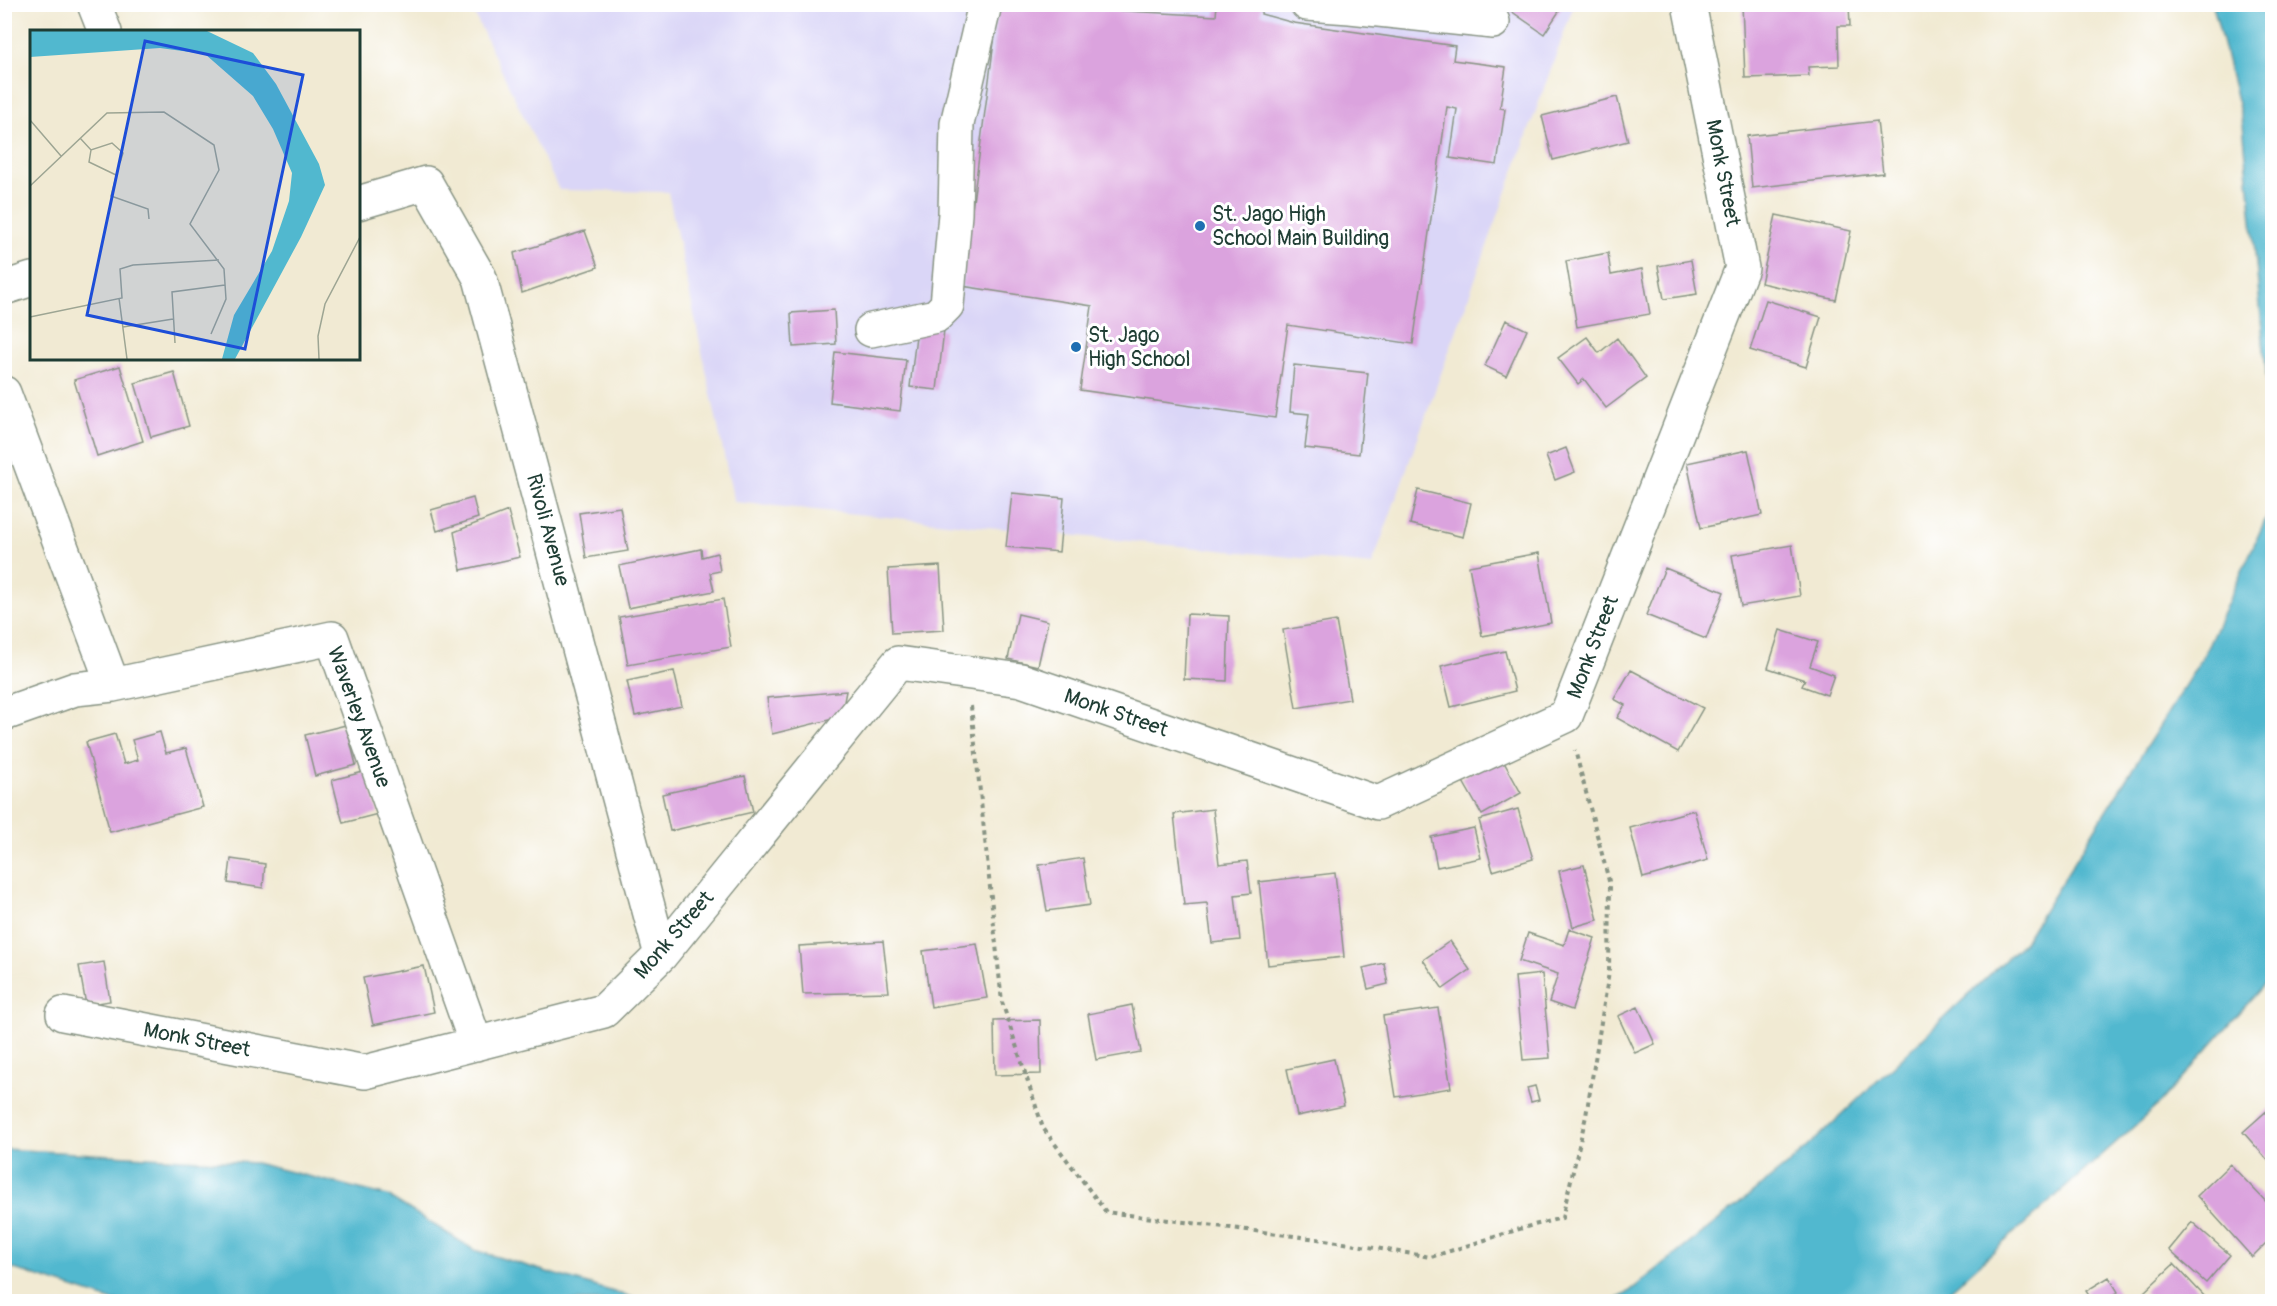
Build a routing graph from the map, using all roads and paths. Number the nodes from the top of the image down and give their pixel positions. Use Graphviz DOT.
graph roads {
  1 [pos="94,4"];
  2 [pos="985,4"];
  3 [pos="1307,4"];
  4 [pos="1689,4"];
  5 [pos="1351,6"];
  6 [pos="1493,22"];
  7 [pos="104,30"];
  8 [pos="360,202"];
  9 [pos="30,280"];
  10 [pos="4,288"];
  11 [pos="871,330"];
  12 [pos="4,393"];
  13 [pos="967,673"];
  14 [pos="113,685"];
  15 [pos="4,714"];
  16 [pos="1566,716"];
  17 [pos="661,955"];
  18 [pos="63,1014"];
  19 [pos="476,1044"];
  1 -- 7 [label="street"];
  2 -- 11 [label="street"];
  3 -- 5 [label="street"];
  4 -- 16 [label="street, Monk Street"];
  5 -- 6 [label="street"];
  8 -- 17 [label="street, Rivoli Avenue"];
  9 -- 10 [label="street"];
  12 -- 14 [label="street"];
  13 -- 16 [label="street, Monk Street"];
  13 -- 16 [label="path"];
  13 -- 17 [label="street, Monk Street"];
  14 -- 15 [label="street, Waverley Avenue"];
  14 -- 19 [label="street, Waverley Avenue"];
  17 -- 19 [label="street, Monk Street"];
  18 -- 19 [label="street, Monk Street"];
}
